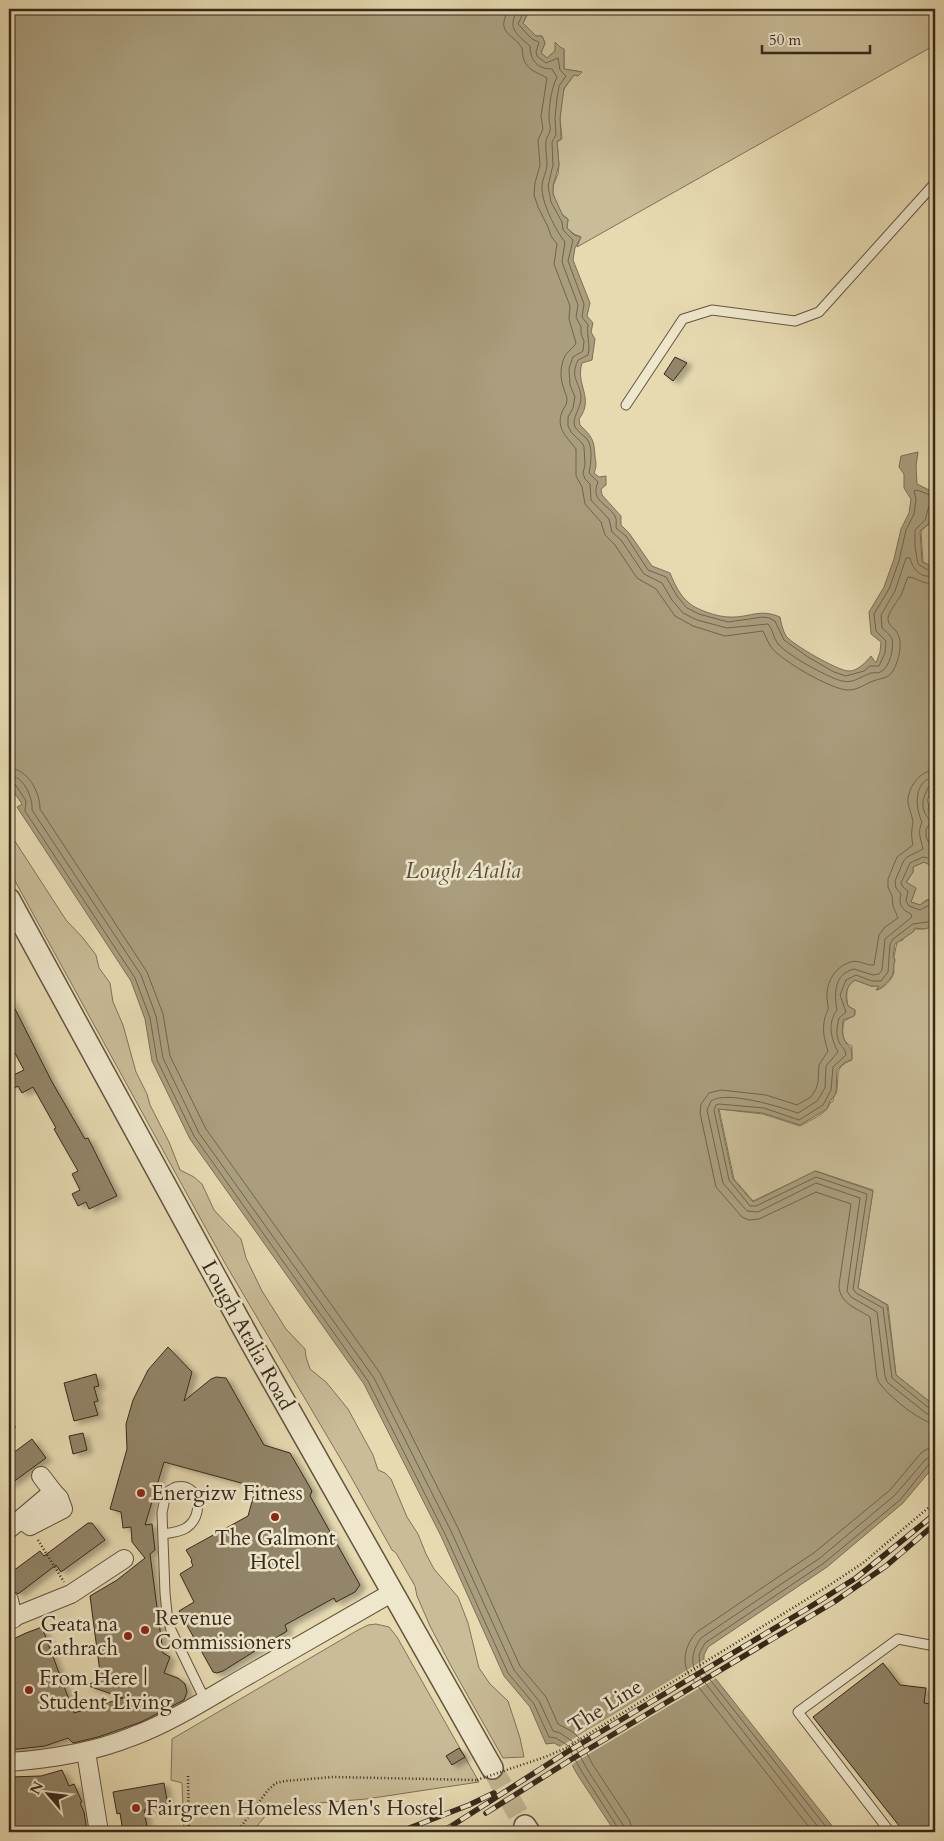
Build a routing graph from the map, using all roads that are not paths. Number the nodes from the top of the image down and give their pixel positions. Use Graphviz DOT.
graph roads {
  1 [pos="935,182"];
  2 [pos="626,405"];
  3 [pos="9,899"];
  4 [pos="41,1476"];
  5 [pos="20,1525"];
  6 [pos="163,1534"];
  7 [pos="124,1559"];
  8 [pos="393,1592"];
  9 [pos="9,1600"];
  10 [pos="11,1619"];
  11 [pos="935,1646"];
  12 [pos="205,1700"];
  13 [pos="86,1752"];
  14 [pos="9,1762"];
  15 [pos="484,1774"];
  16 [pos="99,1832"];
  17 [pos="890,1832"];
  1 -- 2 [label="lane"];
  3 -- 8 [label="street, Lough Atalia Road"];
  4 -- 5 [label="street"];
  6 -- 6 [label="lane"];
  6 -- 12 [label="lane"];
  7 -- 10 [label="street"];
  8 -- 12 [label="street"];
  8 -- 15 [label="street, Lough Atalia Road"];
  9 -- 10 [label="street"];
  11 -- 17 [label="lane"];
  12 -- 13 [label="street"];
  13 -- 14 [label="street"];
  13 -- 16 [label="street"];
}
